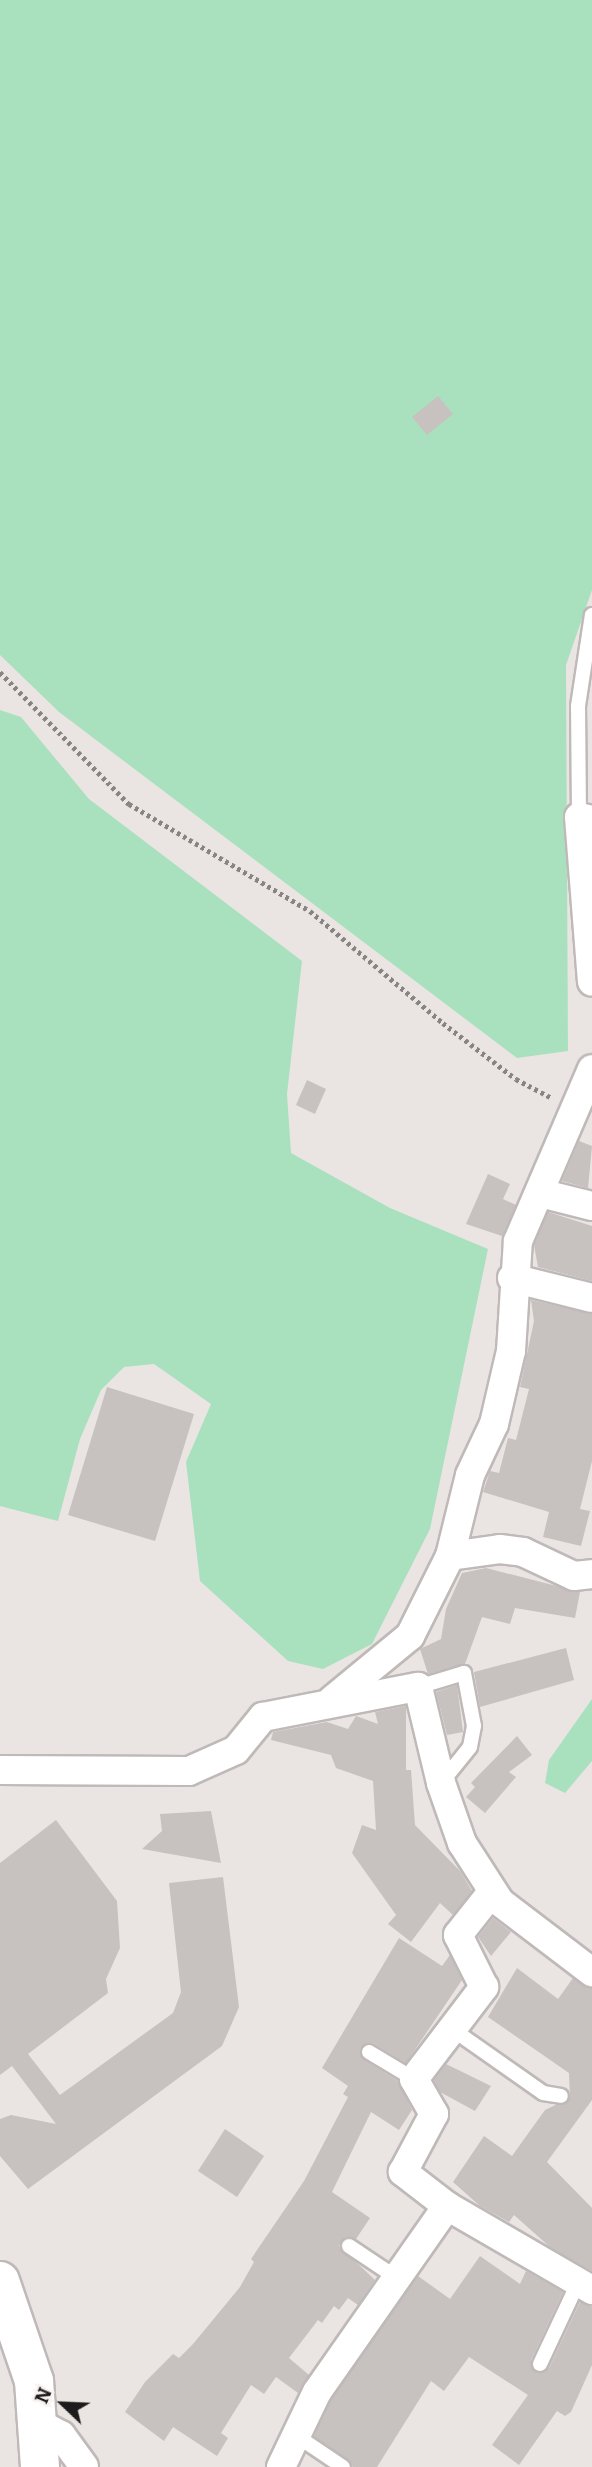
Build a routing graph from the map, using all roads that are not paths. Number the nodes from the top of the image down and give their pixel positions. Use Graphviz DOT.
graph roads {
  1 [pos="592,615"];
  2 [pos="585,819"];
  3 [pos="590,948"];
  4 [pos="592,981"];
  5 [pos="591,1075"];
  6 [pos="540,1193"];
  7 [pos="592,1206"];
  8 [pos="512,1278"];
  9 [pos="592,1298"];
  10 [pos="450,1556"];
  11 [pos="592,1574"];
  12 [pos="418,1687"];
  13 [pos="332,1700"];
  14 [pos="0,1770"];
  15 [pos="441,1783"];
  16 [pos="492,1892"];
  17 [pos="592,1972"];
  18 [pos="452,2029"];
  19 [pos="369,2052"];
  20 [pos="414,2079"];
  21 [pos="561,2096"];
  22 [pos="447,2206"];
  23 [pos="349,2246"];
  24 [pos="397,2278"];
  25 [pos="0,2281"];
  26 [pos="585,2287"];
  27 [pos="10,2337"];
  28 [pos="540,2364"];
  29 [pos="40,2424"];
  30 [pos="293,2434"];
  31 [pos="40,2467"];
  32 [pos="85,2467"];
  33 [pos="281,2467"];
  34 [pos="343,2467"];
  1 -- 2 [label="lane"];
  2 -- 3 [label="street"];
  3 -- 4 [label="street"];
  5 -- 6 [label="street"];
  6 -- 7 [label="street"];
  6 -- 8 [label="street"];
  8 -- 9 [label="street"];
  8 -- 10 [label="street"];
  10 -- 11 [label="street"];
  10 -- 13 [label="street"];
  12 -- 13 [label="street"];
  12 -- 15 [label="street"];
  12 -- 15 [label="lane"];
  13 -- 14 [label="street"];
  15 -- 16 [label="street"];
  16 -- 17 [label="street"];
  16 -- 18 [label="street"];
  18 -- 20 [label="street"];
  18 -- 21 [label="lane"];
  19 -- 20 [label="lane"];
  20 -- 22 [label="street"];
  22 -- 24 [label="street"];
  22 -- 26 [label="street"];
  23 -- 24 [label="lane"];
  24 -- 30 [label="street"];
  25 -- 27 [label="main road"];
  26 -- 28 [label="lane"];
  27 -- 29 [label="main road"];
  29 -- 31 [label="main road"];
  29 -- 32 [label="street"];
  30 -- 33 [label="street"];
  30 -- 34 [label="lane"];
}
